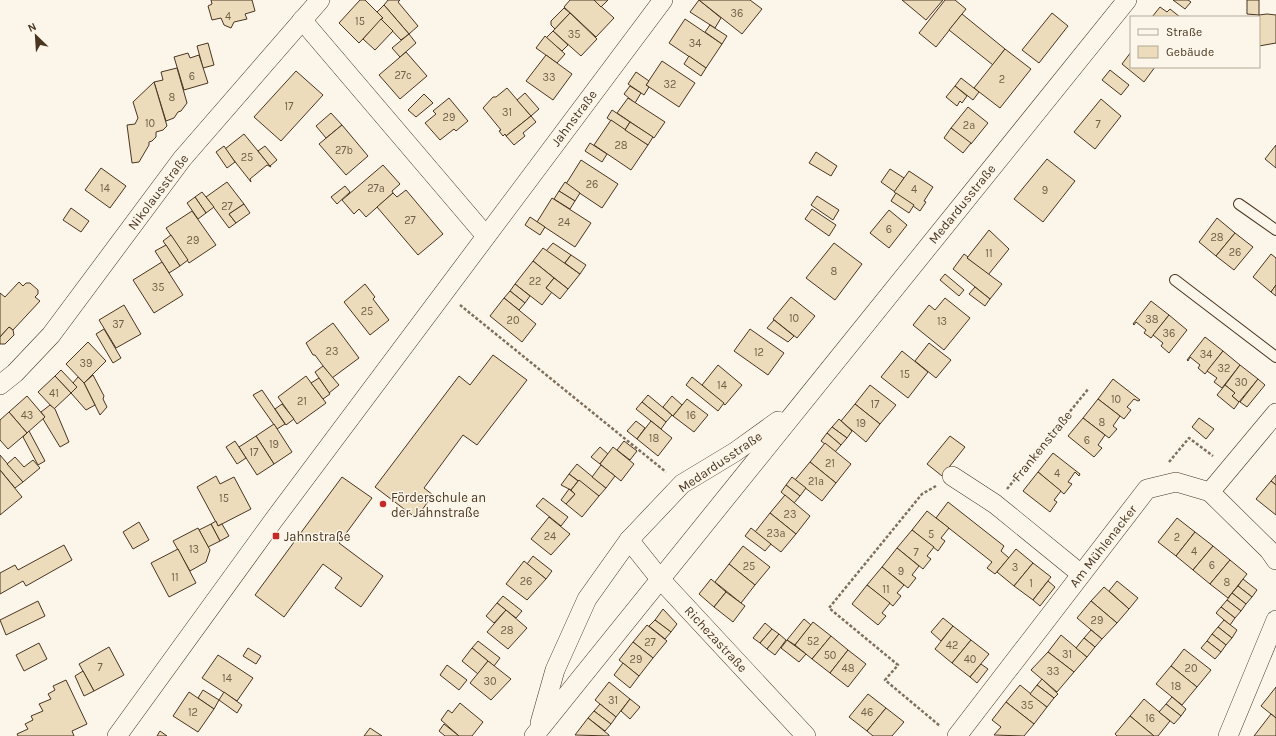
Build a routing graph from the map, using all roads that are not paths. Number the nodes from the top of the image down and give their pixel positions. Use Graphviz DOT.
graph roads {
  1 [pos="320,0"];
  2 [pos="663,0"];
  3 [pos="1127,0"];
  4 [pos="302,20"];
  5 [pos="1239,204"];
  6 [pos="1276,230"];
  7 [pos="486,236"];
  8 [pos="1175,280"];
  9 [pos="1276,357"];
  10 [pos="0,385"];
  11 [pos="798,407"];
  12 [pos="1276,413"];
  13 [pos="952,476"];
  14 [pos="1210,492"];
  15 [pos="629,540"];
  16 [pos="1276,560"];
  17 [pos="1081,574"];
  18 [pos="661,580"];
  19 [pos="1276,620"];
  20 [pos="535,734"];
  21 [pos="117,736"];
  22 [pos="806,736"];
  23 [pos="957,736"];
  24 [pos="1228,736"];
  1 -- 4 [label="street, Nikolausstraße"];
  2 -- 7 [label="street, Jahnstraße"];
  3 -- 11 [label="street, Medardusstraße"];
  4 -- 7 [label="street"];
  4 -- 10 [label="street, Nikolausstraße"];
  5 -- 6 [label="lane"];
  7 -- 21 [label="street, Jahnstraße"];
  8 -- 9 [label="lane"];
  11 -- 15 [label="street, Medardusstraße"];
  11 -- 18 [label="street, Medardusstraße"];
  12 -- 14 [label="street"];
  13 -- 17 [label="street"];
  14 -- 16 [label="street"];
  14 -- 17 [label="street, Am Mühlenacker"];
  15 -- 18 [label="street, Richezastraße"];
  15 -- 20 [label="street, Medardusstraße"];
  17 -- 23 [label="street, Am Mühlenacker"];
  18 -- 20 [label="street, Medardusstraße"];
  18 -- 22 [label="street, Richezastraße"];
  19 -- 24 [label="street"];
}
